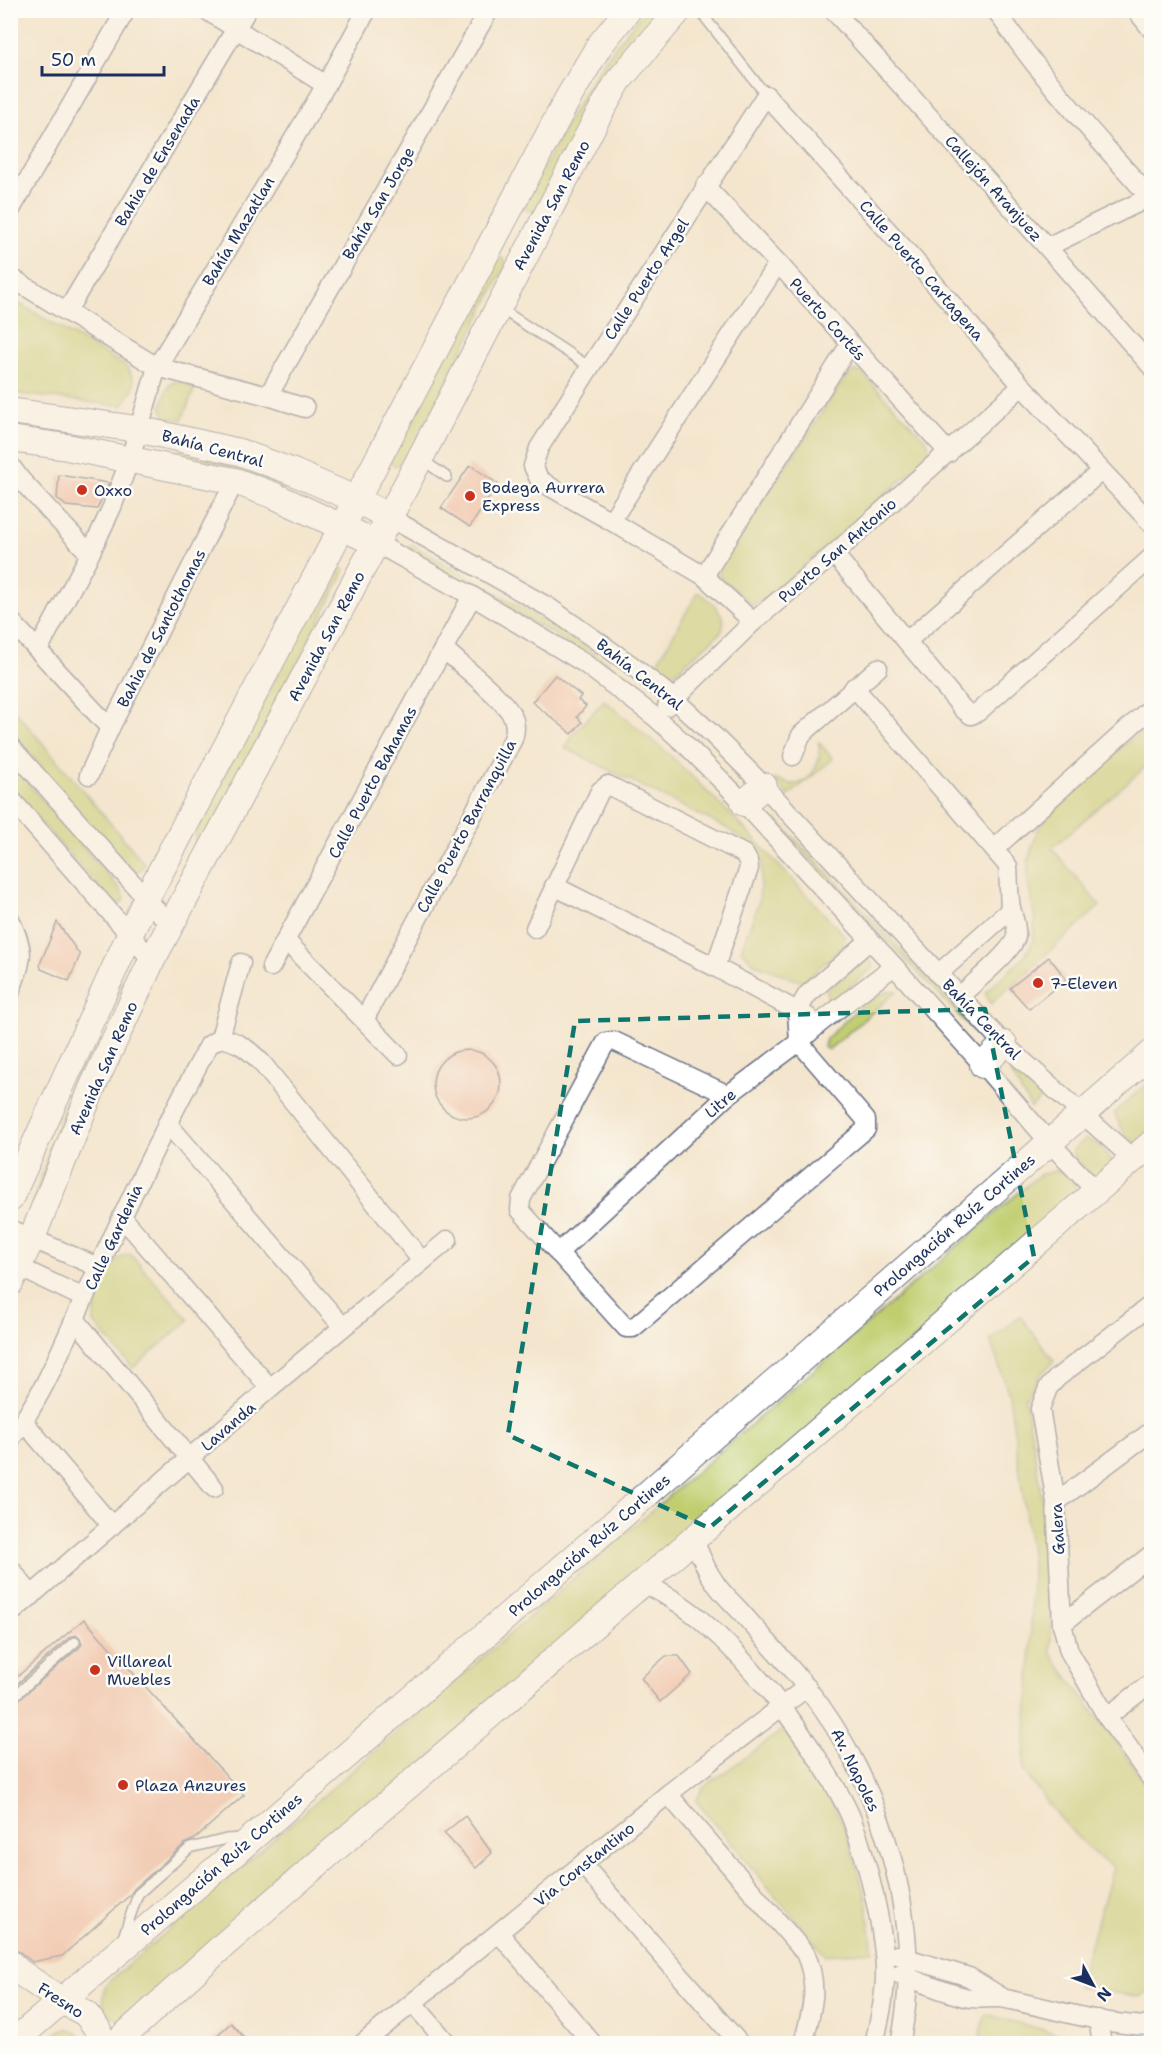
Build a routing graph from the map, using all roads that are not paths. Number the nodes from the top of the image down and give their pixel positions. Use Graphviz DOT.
graph roads {
  1 [pos="126,10"];
  2 [pos="206,10"];
  3 [pos="247,10"];
  4 [pos="367,10"];
  5 [pos="489,10"];
  6 [pos="628,10"];
  7 [pos="679,10"];
  8 [pos="699,10"];
  9 [pos="833,10"];
  10 [pos="996,10"];
  11 [pos="1136,10"];
  12 [pos="236,29"];
  13 [pos="1152,30"];
  14 [pos="326,85"];
  15 [pos="766,95"];
  16 [pos="705,186"];
  17 [pos="1151,198"];
  18 [pos="10,211"];
  19 [pos="502,224"];
  20 [pos="534,238"];
  21 [pos="1047,247"];
  22 [pos="778,263"];
  23 [pos="10,277"];
  24 [pos="498,308"];
  25 [pos="67,311"];
  26 [pos="850,344"];
  27 [pos="157,367"];
  28 [pos="590,367"];
  29 [pos="1152,367"];
  30 [pos="1022,386"];
  31 [pos="268,396"];
  32 [pos="305,408"];
  33 [pos="10,411"];
  34 [pos="138,429"];
  35 [pos="10,440"];
  36 [pos="949,453"];
  37 [pos="419,458"];
  38 [pos="130,459"];
  39 [pos="10,465"];
  40 [pos="1101,471"];
  41 [pos="447,477"];
  42 [pos="235,481"];
  43 [pos="357,500"];
  44 [pos="389,517"];
  45 [pos="611,521"];
  46 [pos="1152,524"];
  47 [pos="343,527"];
  48 [pos="376,543"];
  49 [pos="90,554"];
  50 [pos="834,554"];
  51 [pos="1152,557"];
  52 [pos="704,576"];
  53 [pos="472,596"];
  54 [pos="10,620"];
  55 [pos="753,622"];
  56 [pos="907,641"];
  57 [pos="444,649"];
  58 [pos="38,650"];
  59 [pos="878,668"];
  60 [pos="854,687"];
  61 [pos="674,699"];
  62 [pos="1152,707"];
  63 [pos="655,717"];
  64 [pos="110,728"];
  65 [pos="10,746"];
  66 [pos="793,756"];
  67 [pos="89,775"];
  68 [pos="764,786"];
  69 [pos="10,798"];
  70 [pos="744,803"];
  71 [pos="994,849"];
  72 [pos="554,886"];
  73 [pos="146,899"];
  74 [pos="1010,902"];
  75 [pos="10,919"];
  76 [pos="170,925"];
  77 [pos="535,928"];
  78 [pos="128,934"];
  79 [pos="870,940"];
  80 [pos="286,941"];
  81 [pos="152,960"];
  82 [pos="241,963"];
  83 [pos="894,966"];
  84 [pos="271,967"];
  85 [pos="715,967"];
  86 [pos="938,974"];
  87 [pos="10,993"];
  88 [pos="959,997"];
  89 [pos="797,1012"];
  90 [pos="364,1020"];
  91 [pos="819,1023"];
  92 [pos="220,1038"];
  93 [pos="799,1042"];
  94 [pos="1004,1044"];
  95 [pos="1152,1053"];
  96 [pos="398,1055"];
  97 [pos="983,1065"];
  98 [pos="728,1095"];
  99 [pos="1082,1113"];
  100 [pos="167,1123"];
  101 [pos="1049,1142"];
  102 [pos="1142,1151"];
  103 [pos="1097,1192"];
  104 [pos="10,1199"];
  105 [pos="122,1217"];
  106 [pos="21,1233"];
  107 [pos="448,1240"];
  108 [pos="558,1253"];
  109 [pos="422,1261"];
  110 [pos="98,1267"];
  111 [pos="13,1271"];
  112 [pos="84,1298"];
  113 [pos="1152,1304"];
  114 [pos="75,1319"];
  115 [pos="344,1327"];
  116 [pos="270,1388"];
  117 [pos="24,1422"];
  118 [pos="1152,1431"];
  119 [pos="10,1440"];
  120 [pos="191,1458"];
  121 [pos="214,1488"];
  122 [pos="1056,1502"];
  123 [pos="112,1526"];
  124 [pos="694,1540"];
  125 [pos="1152,1554"];
  126 [pos="10,1568"];
  127 [pos="644,1583"];
  128 [pos="32,1596"];
  129 [pos="10,1614"];
  130 [pos="1062,1624"];
  131 [pos="75,1642"];
  132 [pos="1152,1682"];
  133 [pos="807,1687"];
  134 [pos="10,1700"];
  135 [pos="782,1706"];
  136 [pos="1107,1717"];
  137 [pos="1152,1780"];
  138 [pos="668,1794"];
  139 [pos="583,1865"];
  140 [pos="498,1934"];
  141 [pos="908,1958"];
  142 [pos="884,1960"];
  143 [pos="10,1963"];
  144 [pos="909,1977"];
  145 [pos="1003,1998"];
  146 [pos="413,2003"];
  147 [pos="1098,2019"];
  148 [pos="1152,2026"];
  149 [pos="62,2029"];
  150 [pos="362,2043"];
  151 [pos="448,2043"];
  152 [pos="593,2043"];
  153 [pos="740,2043"];
  154 [pos="803,2043"];
  155 [pos="874,2043"];
  156 [pos="900,2043"];
  157 [pos="1102,2043"];
  1 -- 18 [label="street"];
  2 -- 12 [label="street"];
  3 -- 12 [label="street, Bahia de Ensenada"];
  4 -- 14 [label="street, Bahía Mazatlan"];
  5 -- 31 [label="street, Bahía San Jorge"];
  6 -- 19 [label="street, Avenida San Remo"];
  7 -- 20 [label="street, Avenida San Remo"];
  8 -- 15 [label="lane, Calle Puerto Cartagena"];
  9 -- 21 [label="street, Callejón Aranjuez"];
  10 -- 17 [label="street"];
  11 -- 13 [label="street"];
  12 -- 14 [label="street"];
  12 -- 25 [label="street, Bahia de Ensenada"];
  14 -- 27 [label="street, Bahía Mazatlan"];
  15 -- 16 [label="street, Calle Puerto Argel"];
  15 -- 30 [label="street, Calle Puerto Cartagena"];
  16 -- 22 [label="street, Puerto Cortés"];
  16 -- 28 [label="street, Calle Puerto Argel"];
  17 -- 21 [label="street"];
  19 -- 20 [label="street"];
  19 -- 43 [label="street, Avenida San Remo"];
  20 -- 24 [label="street, Avenida San Remo"];
  21 -- 29 [label="street, Callejón Aranjuez"];
  22 -- 26 [label="street, Puerto Cortés"];
  22 -- 45 [label="street"];
  23 -- 25 [label="street"];
  24 -- 28 [label="lane"];
  24 -- 37 [label="street, Avenida San Remo"];
  25 -- 27 [label="street"];
  26 -- 36 [label="street, Puerto Cortés"];
  26 -- 52 [label="street"];
  27 -- 31 [label="street"];
  27 -- 34 [label="street, Bahía Mazatlan"];
  28 -- 45 [label="street, Calle Puerto Argel"];
  30 -- 36 [label="street, Puerto San Antonio"];
  30 -- 40 [label="street, Calle Puerto Cartagena"];
  31 -- 32 [label="street"];
  33 -- 34 [label="street, Bahía Central"];
  34 -- 38 [label="street, Bahía Mazatlan"];
  34 -- 43 [label="street, Bahía Central"];
  35 -- 38 [label="street, Bahía Central"];
  36 -- 50 [label="street, Puerto San Antonio"];
  37 -- 41 [label="lane"];
  37 -- 44 [label="street, Avenida San Remo"];
  38 -- 42 [label="street, Bahía Central"];
  38 -- 49 [label="street, Bahía Mazatlan"];
  39 -- 49 [label="street"];
  40 -- 46 [label="street, Calle Puerto Cartagena"];
  40 -- 56 [label="street"];
  42 -- 47 [label="street, Bahía Central"];
  42 -- 64 [label="street, Bahia de Santothomas"];
  43 -- 44 [label="street, Bahía Central"];
  43 -- 47 [label="street, Avenida San Remo"];
  44 -- 48 [label="street, Avenida San Remo"];
  44 -- 61 [label="street, Bahía Central"];
  45 -- 52 [label="street"];
  47 -- 48 [label="street, Bahía Central"];
  47 -- 73 [label="street, Avenida San Remo"];
  48 -- 53 [label="street, Bahía Central"];
  48 -- 76 [label="street, Avenida San Remo"];
  49 -- 58 [label="street, Bahía Mazatlan"];
  50 -- 55 [label="street, Puerto San Antonio"];
  50 -- 56 [label="street"];
  51 -- 56 [label="street"];
  52 -- 55 [label="street"];
  53 -- 57 [label="street, Calle Puerto Bahamas"];
  53 -- 63 [label="street, Bahía Central"];
  54 -- 58 [label="street"];
  55 -- 61 [label="street, Puerto San Antonio"];
  57 -- 80 [label="street, Calle Puerto Bahamas"];
  57 -- 90 [label="street, Calle Puerto Barranquilla"];
  58 -- 64 [label="street"];
  59 -- 60 [label="street"];
  60 -- 66 [label="street"];
  60 -- 71 [label="street"];
  61 -- 63 [label="street, Puerto San Antonio"];
  61 -- 68 [label="street, Bahía Central"];
  62 -- 71 [label="street"];
  63 -- 70 [label="street, Bahía Central"];
  64 -- 67 [label="street, Bahia de Santothomas"];
  65 -- 73 [label="street"];
  68 -- 70 [label="street"];
  68 -- 86 [label="street, Bahía Central"];
  69 -- 78 [label="street"];
  70 -- 79 [label="street, Bahía Central"];
  71 -- 74 [label="street"];
  72 -- 77 [label="street"];
  72 -- 85 [label="street"];
  72 -- 85 [label="street"];
  73 -- 76 [label="street"];
  73 -- 78 [label="street, Avenida San Remo"];
  74 -- 86 [label="street"];
  74 -- 88 [label="street"];
  75 -- 87 [label="street"];
  76 -- 81 [label="street, Avenida San Remo"];
  78 -- 81 [label="street"];
  78 -- 104 [label="street, Avenida San Remo"];
  79 -- 83 [label="street, Bahía Central"];
  79 -- 89 [label="street"];
  80 -- 84 [label="street, Calle Puerto Bahamas"];
  80 -- 90 [label="street"];
  81 -- 106 [label="street, Avenida San Remo"];
  82 -- 92 [label="street"];
  83 -- 91 [label="street, Litre"];
  83 -- 97 [label="street, Bahía Central"];
  85 -- 89 [label="street"];
  86 -- 88 [label="street, Bahía Central"];
  88 -- 94 [label="street, Bahía Central"];
  89 -- 91 [label="street"];
  89 -- 93 [label="street"];
  90 -- 96 [label="street"];
  91 -- 93 [label="street, Litre"];
  92 -- 100 [label="street, Calle Gardenia"];
  92 -- 109 [label="street"];
  93 -- 98 [label="street, Litre"];
  93 -- 108 [label="street"];
  94 -- 97 [label="street"];
  94 -- 99 [label="street, Bahía Central"];
  95 -- 99 [label="street, Prolongación Ruíz Cortines"];
  97 -- 101 [label="street, Bahía Central"];
  98 -- 108 [label="street, Litre"];
  98 -- 108 [label="street"];
  99 -- 101 [label="street, Prolongación Ruíz Cortines"];
  99 -- 102 [label="street, Bahía Central"];
  100 -- 105 [label="street, Calle Gardenia"];
  100 -- 115 [label="street"];
  101 -- 103 [label="street, Bahía Central"];
  101 -- 149 [label="street, Prolongación Ruíz Cortines"];
  102 -- 103 [label="street"];
  103 -- 124 [label="street"];
  105 -- 110 [label="street, Calle Gardenia"];
  105 -- 116 [label="street"];
  106 -- 110 [label="street"];
  106 -- 111 [label="street, Avenida San Remo"];
  107 -- 109 [label="street, Lavanda"];
  109 -- 115 [label="street, Lavanda"];
  110 -- 112 [label="street, Calle Gardenia"];
  111 -- 112 [label="street"];
  112 -- 114 [label="street, Calle Gardenia"];
  113 -- 122 [label="street, Galera"];
  114 -- 117 [label="street, Calle Gardenia"];
  114 -- 120 [label="street"];
  115 -- 116 [label="street, Lavanda"];
  116 -- 120 [label="street, Lavanda"];
  117 -- 119 [label="street, Calle Gardenia"];
  117 -- 123 [label="street"];
  118 -- 122 [label="street"];
  120 -- 121 [label="street"];
  120 -- 123 [label="street, Lavanda"];
  122 -- 130 [label="street, Galera"];
  123 -- 128 [label="street, Lavanda"];
  124 -- 127 [label="street"];
  124 -- 133 [label="street, Av. Napoles"];
  125 -- 130 [label="street"];
  126 -- 128 [label="street"];
  127 -- 135 [label="street, Av. Napoles"];
  127 -- 149 [label="street"];
  128 -- 129 [label="street, Lavanda"];
  130 -- 136 [label="street, Galera"];
  131 -- 134 [label="lane"];
  132 -- 136 [label="street"];
  133 -- 135 [label="street, Via Constantino"];
  133 -- 141 [label="street, Av. Napoles"];
  135 -- 138 [label="street, Via Constantino"];
  135 -- 142 [label="street, Av. Napoles"];
  136 -- 137 [label="street, Galera"];
  138 -- 139 [label="street, Via Constantino"];
  138 -- 154 [label="street"];
  139 -- 140 [label="street, Via Constantino"];
  139 -- 153 [label="street"];
  140 -- 146 [label="street, Via Constantino"];
  140 -- 152 [label="street"];
  141 -- 142 [label="street"];
  141 -- 144 [label="street, Av. Napoles"];
  141 -- 145 [label="street"];
  142 -- 144 [label="street"];
  142 -- 155 [label="street, Av. Napoles"];
  143 -- 149 [label="street, Fresno"];
  144 -- 145 [label="street"];
  144 -- 156 [label="street, Av. Napoles"];
  145 -- 147 [label="street"];
  146 -- 150 [label="street, Via Constantino"];
  146 -- 151 [label="street"];
  147 -- 148 [label="street"];
  147 -- 157 [label="street"];
}
